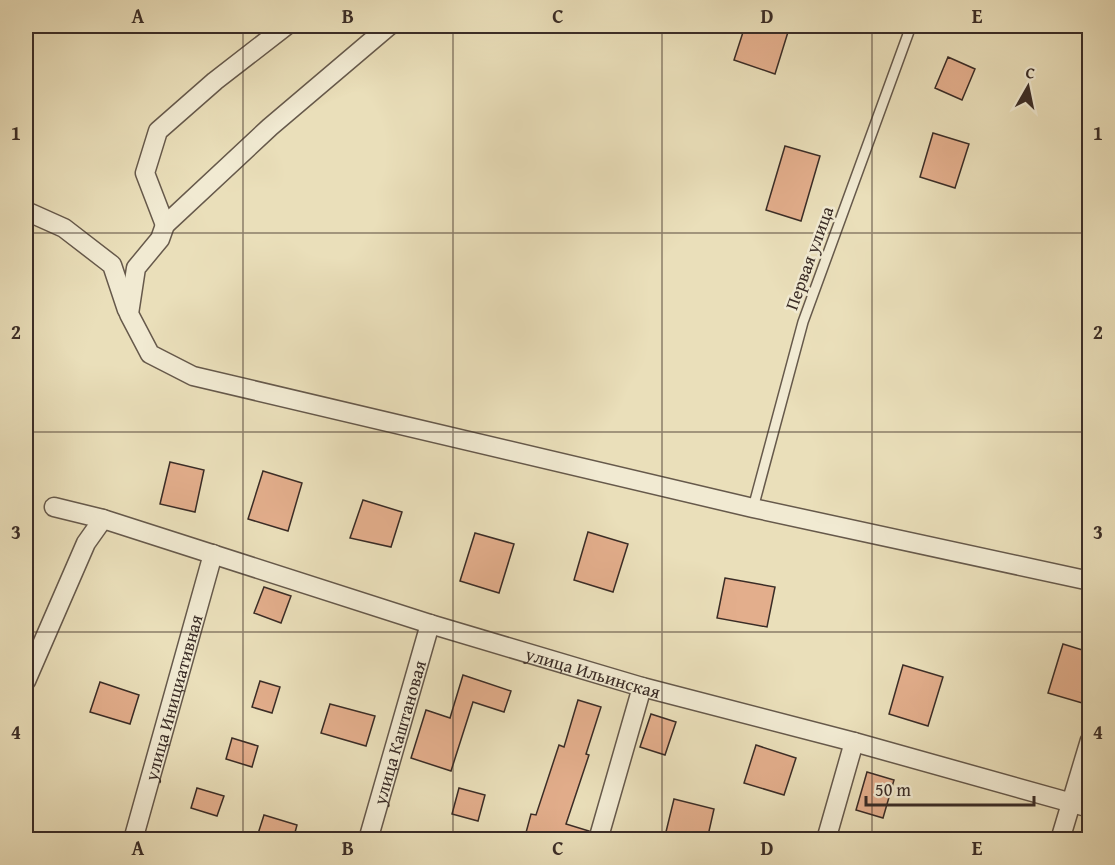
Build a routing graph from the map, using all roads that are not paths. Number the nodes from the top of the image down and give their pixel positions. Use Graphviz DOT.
graph roads {
  1 [pos="286,26"];
  2 [pos="389,26"];
  3 [pos="911,26"];
  4 [pos="26,211"];
  5 [pos="165,225"];
  6 [pos="129,314"];
  7 [pos="54,507"];
  8 [pos="753,507"];
  9 [pos="103,519"];
  10 [pos="213,554"];
  11 [pos="1089,581"];
  12 [pos="430,624"];
  13 [pos="26,681"];
  14 [pos="642,687"];
  15 [pos="1089,740"];
  16 [pos="854,742"];
  17 [pos="1070,803"];
  18 [pos="1089,808"];
  19 [pos="133,840"];
  20 [pos="368,840"];
  21 [pos="598,840"];
  22 [pos="826,840"];
  23 [pos="1059,840"];
  1 -- 5 [label="street"];
  2 -- 5 [label="street"];
  3 -- 8 [label="lane, Первая улица"];
  4 -- 6 [label="street"];
  5 -- 6 [label="street"];
  6 -- 8 [label="street"];
  7 -- 9 [label="street, улица Ильинская"];
  8 -- 11 [label="street"];
  9 -- 10 [label="street, улица Ильинская"];
  9 -- 13 [label="street"];
  10 -- 12 [label="street, улица Ильинская"];
  10 -- 19 [label="street, улица Инициативная"];
  12 -- 14 [label="street, улица Ильинская"];
  12 -- 20 [label="street, улица Каштановая"];
  14 -- 16 [label="street, улица Ильинская"];
  14 -- 21 [label="street"];
  15 -- 17 [label="street"];
  16 -- 17 [label="street, улица Ильинская"];
  16 -- 22 [label="street"];
  17 -- 18 [label="street, улица Ильинская"];
  17 -- 23 [label="street"];
}
